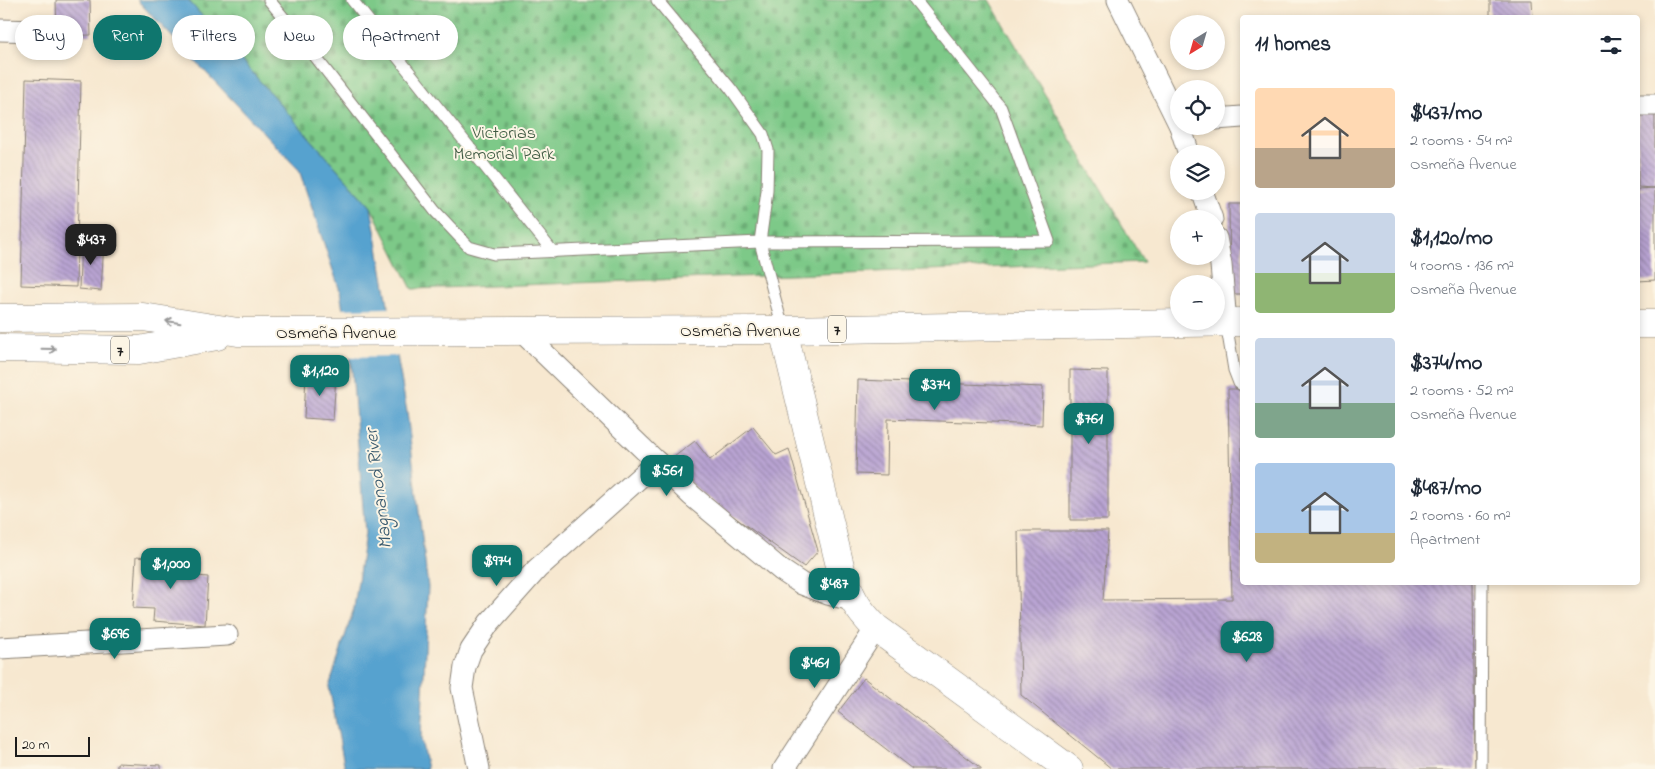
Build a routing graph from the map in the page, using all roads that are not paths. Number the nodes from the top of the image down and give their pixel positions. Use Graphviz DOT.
graph roads {
  1 [pos="270,0"];
  2 [pos="352,0"];
  3 [pos="657,0"];
  4 [pos="915,0"];
  5 [pos="1118,0"];
  6 [pos="0,30"];
  7 [pos="15,30"];
  8 [pos="1170,105"];
  9 [pos="1640,105"];
  10 [pos="1655,105"];
  11 [pos="1240,116"];
  12 [pos="1225,118"];
  13 [pos="760,242"];
  14 [pos="553,252"];
  15 [pos="1221,265"];
  16 [pos="0,318"];
  17 [pos="1234,322"];
  18 [pos="1640,324"];
  19 [pos="1655,324"];
  20 [pos="520,330"];
  21 [pos="783,330"];
  22 [pos="238,332"];
  23 [pos="0,348"];
  24 [pos="1240,384"];
  25 [pos="656,462"];
  26 [pos="1482,585"];
  27 [pos="852,600"];
  28 [pos="876,628"];
  29 [pos="227,635"];
  30 [pos="0,648"];
  31 [pos="479,769"];
  32 [pos="785,769"];
  33 [pos="1068,769"];
  34 [pos="1481,769"];
  1 -- 14 [label="lane"];
  2 -- 14 [label="lane"];
  3 -- 13 [label="lane"];
  4 -- 13 [label="lane"];
  5 -- 8 [label="street"];
  6 -- 7 [label="street"];
  9 -- 10 [label="street"];
  11 -- 12 [label="street"];
  13 -- 14 [label="lane"];
  13 -- 21 [label="lane"];
  15 -- 17 [label="street"];
  22 -- 16 [label="main road, Osmeña Avenue / 7, one-way"];
  17 -- 21 [label="main road, Osmeña Avenue / 7"];
  17 -- 24 [label="lane"];
  18 -- 19 [label="main road"];
  20 -- 21 [label="main road, Osmeña Avenue / 7"];
  20 -- 22 [label="main road, Osmeña Avenue / 7"];
  20 -- 25 [label="street"];
  21 -- 27 [label="main road"];
  23 -- 22 [label="main road, Osmeña Avenue / 7, one-way"];
  25 -- 27 [label="street"];
  25 -- 31 [label="street"];
  26 -- 34 [label="lane"];
  27 -- 28 [label="main road"];
  28 -- 32 [label="street"];
  28 -- 33 [label="main road"];
  29 -- 30 [label="street"];
}
